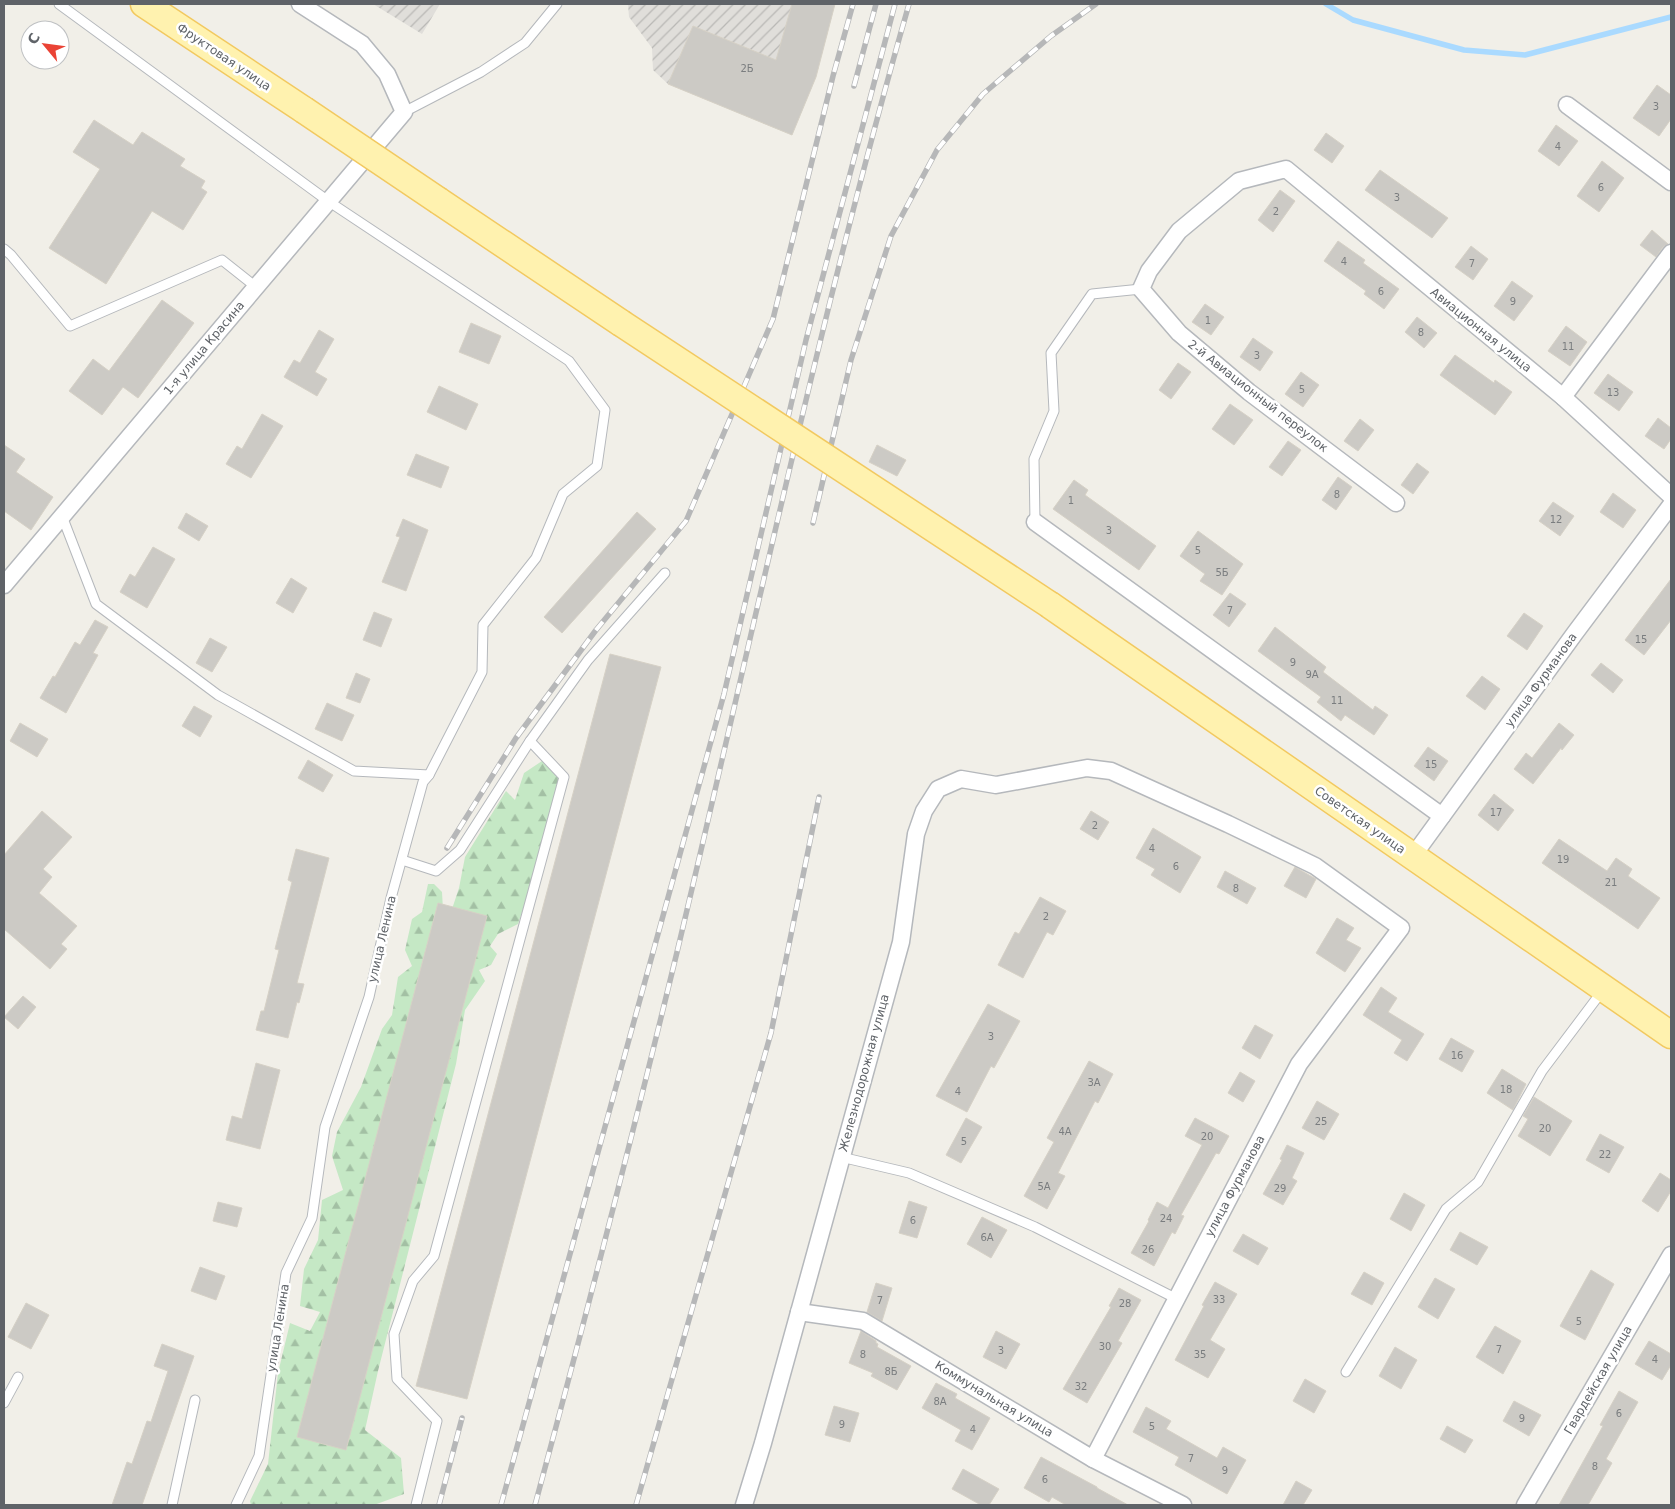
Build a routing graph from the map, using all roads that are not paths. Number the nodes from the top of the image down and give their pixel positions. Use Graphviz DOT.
graph roads {
  1 [pos="58,4"];
  2 [pos="144,4"];
  3 [pos="300,4"];
  4 [pos="557,4"];
  5 [pos="1567,105"];
  6 [pos="404,112"];
  7 [pos="1671,182"];
  8 [pos="328,201"];
  9 [pos="4,249"];
  10 [pos="1671,253"];
  11 [pos="256,287"];
  12 [pos="1141,289"];
  13 [pos="620,323"];
  14 [pos="1563,397"];
  15 [pos="1671,496"];
  16 [pos="1396,503"];
  17 [pos="1671,505"];
  18 [pos="62,516"];
  19 [pos="1035,522"];
  20 [pos="665,573"];
  21 [pos="4,585"];
  22 [pos="530,742"];
  23 [pos="429,774"];
  24 [pos="1442,816"];
  25 [pos="1413,856"];
  26 [pos="402,860"];
  27 [pos="1401,928"];
  28 [pos="1604,988"];
  29 [pos="1671,1035"];
  30 [pos="841,1157"];
  31 [pos="1671,1255"];
  32 [pos="1177,1299"];
  33 [pos="799,1312"];
  34 [pos="1346,1372"];
  35 [pos="18,1377"];
  36 [pos="195,1400"];
  37 [pos="4,1403"];
  38 [pos="1093,1459"];
  39 [pos="172,1505"];
  40 [pos="236,1505"];
  41 [pos="416,1505"];
  42 [pos="744,1505"];
  43 [pos="1183,1505"];
  44 [pos="1525,1505"];
  1 -- 8 [label="lane"];
  2 -- 13 [label="main road, Фруктовая улица, bridge"];
  3 -- 6 [label="street"];
  4 -- 6 [label="lane"];
  5 -- 7 [label="street"];
  6 -- 8 [label="street, 1-я улица Красина"];
  8 -- 11 [label="street, 1-я улица Красина"];
  8 -- 23 [label="lane, улица Ленина"];
  9 -- 11 [label="lane"];
  10 -- 14 [label="street"];
  11 -- 18 [label="street, 1-я улица Красина"];
  12 -- 14 [label="street, Авиационная улица"];
  12 -- 16 [label="street, 2-й Авиационный переулок"];
  12 -- 19 [label="lane"];
  13 -- 25 [label="main road, Советская улица, bridge"];
  14 -- 15 [label="street, Авиационная улица"];
  17 -- 24 [label="street, улица Фурманова"];
  18 -- 21 [label="street, 1-я улица Красина"];
  18 -- 23 [label="lane"];
  19 -- 24 [label="street"];
  20 -- 22 [label="lane"];
  22 -- 26 [label="lane"];
  22 -- 41 [label="lane"];
  23 -- 26 [label="lane, улица Ленина"];
  24 -- 25 [label="street, улица Фурманова"];
  25 -- 28 [label="main road, Советская улица"];
  26 -- 40 [label="lane, улица Ленина"];
  27 -- 30 [label="street, Железнодорожная улица"];
  27 -- 32 [label="street, улица Фурманова"];
  28 -- 29 [label="main road, Советская улица"];
  28 -- 34 [label="lane"];
  30 -- 32 [label="lane"];
  30 -- 33 [label="street, Железнодорожная улица"];
  31 -- 44 [label="street, Гвардейская улица"];
  32 -- 38 [label="street, улица Фурманова"];
  33 -- 38 [label="street, Коммунальная улица"];
  33 -- 42 [label="street, Железнодорожная улица"];
  35 -- 37 [label="lane"];
  36 -- 39 [label="lane"];
  38 -- 43 [label="street, Коммунальная улица"];
}
